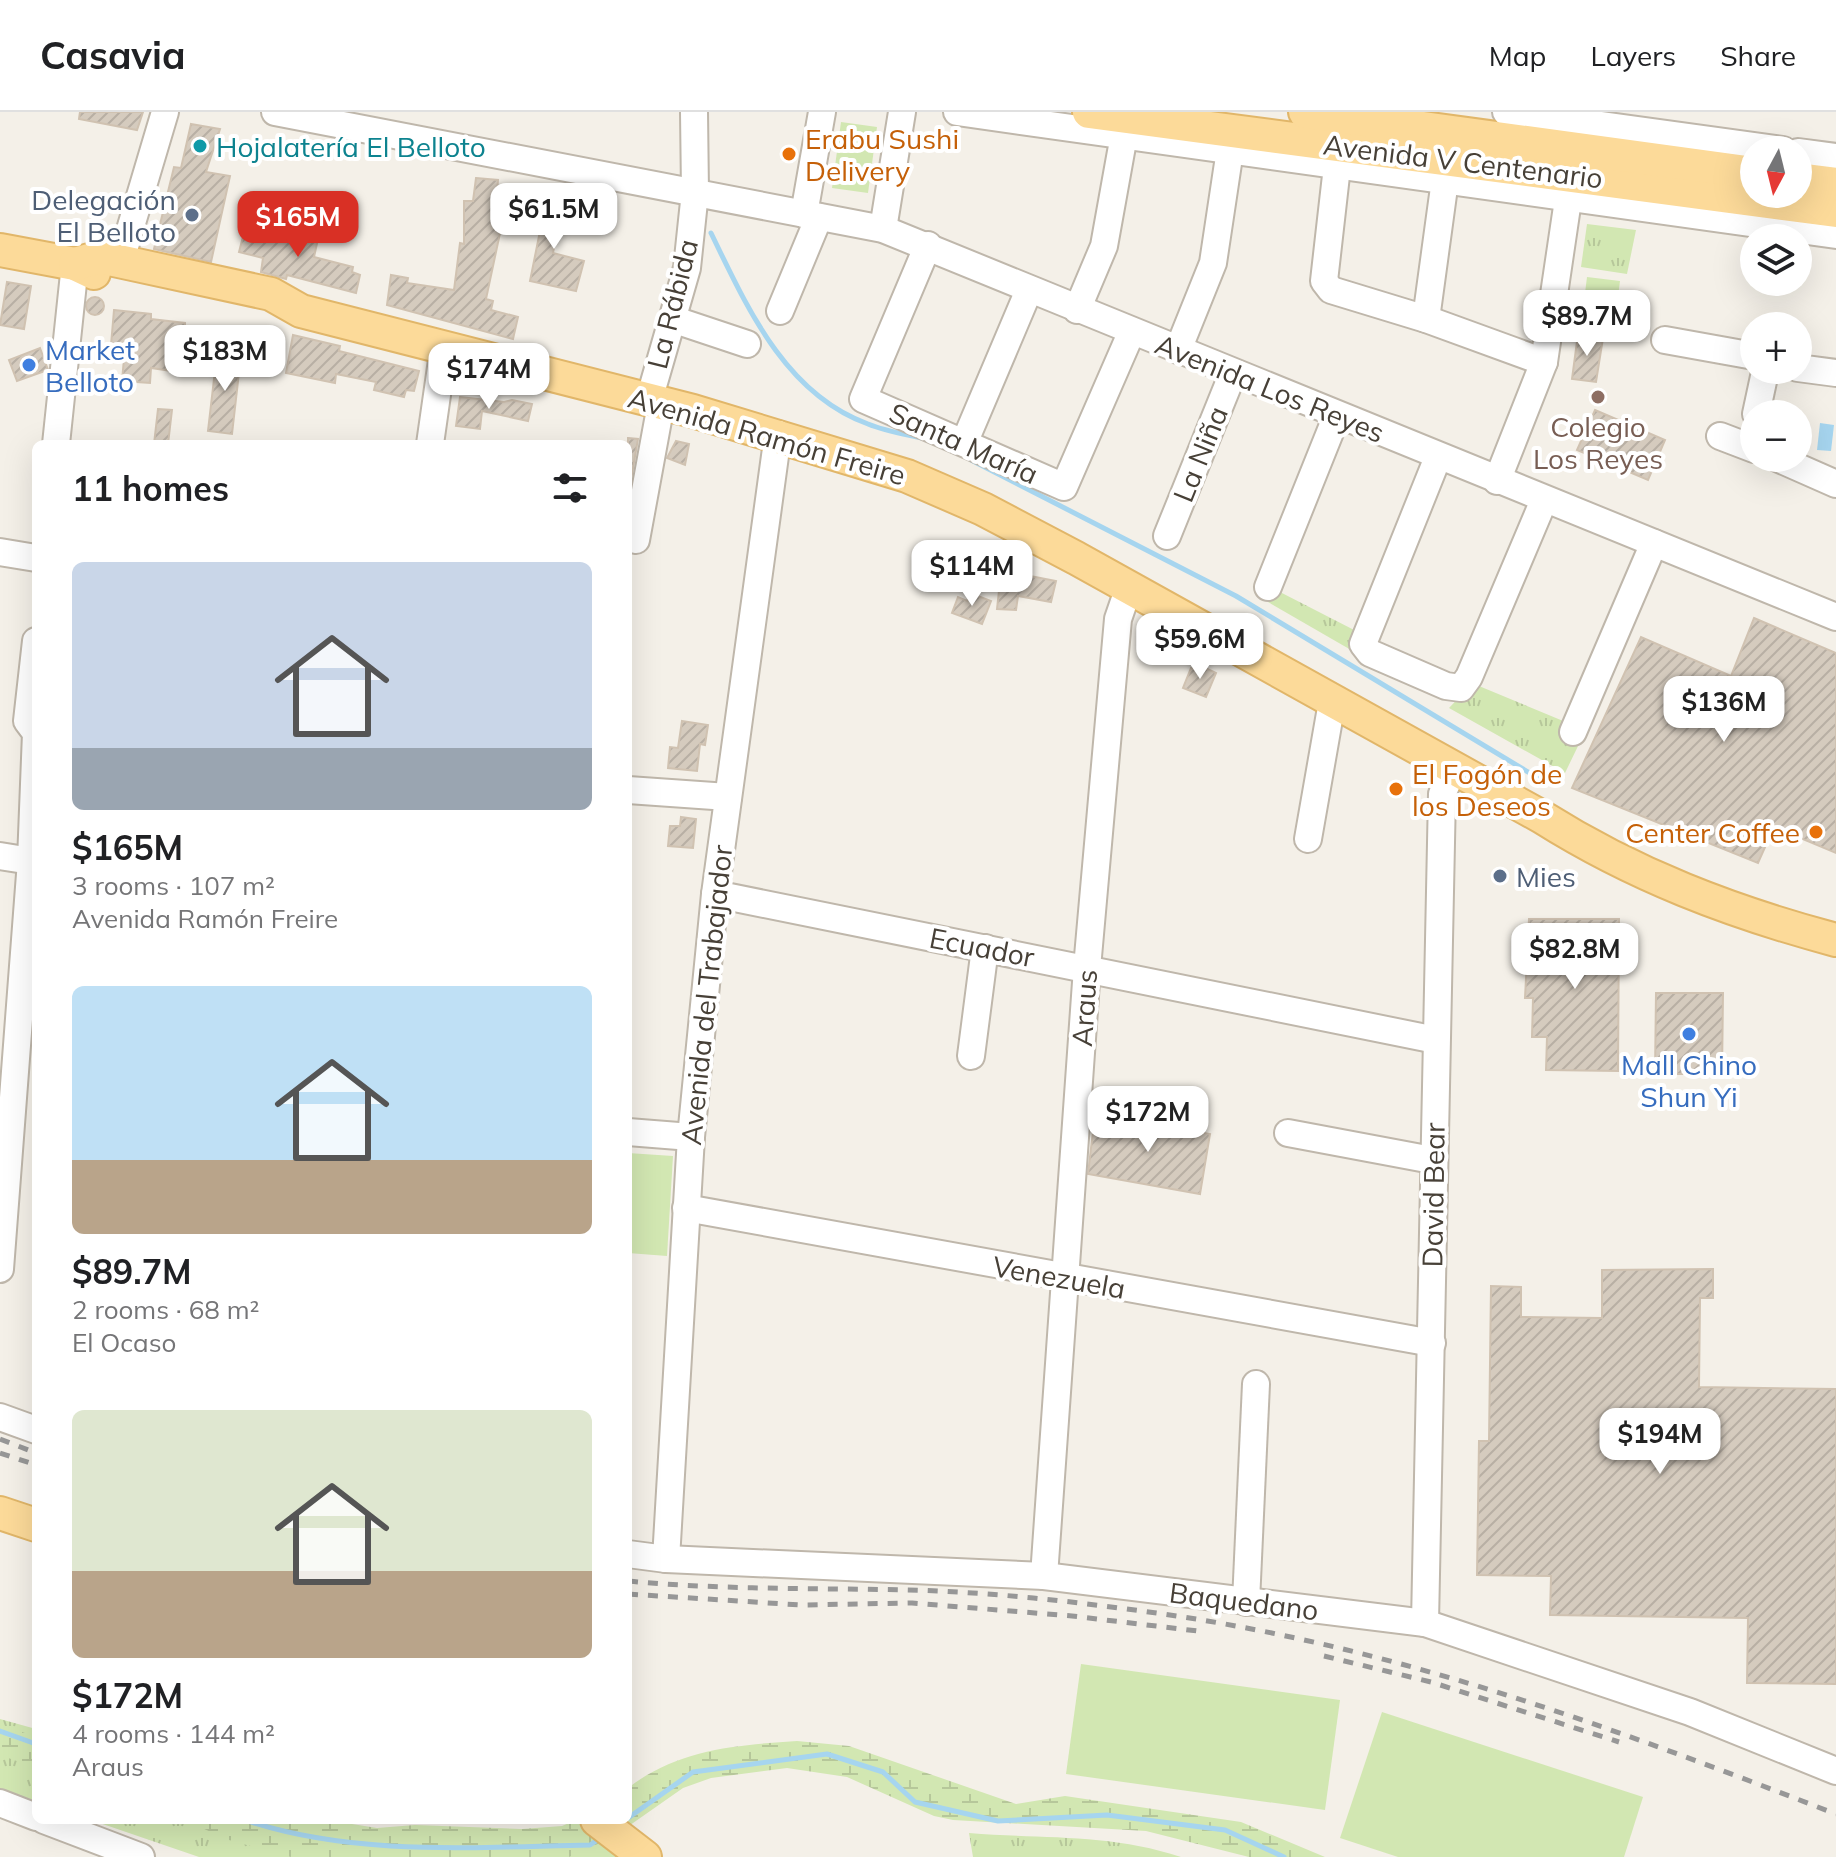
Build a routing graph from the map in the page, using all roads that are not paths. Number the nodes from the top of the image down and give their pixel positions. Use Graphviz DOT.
graph roads {
  1 [pos="165,112"];
  2 [pos="275,112"];
  3 [pos="694,112"];
  4 [pos="822,112"];
  5 [pos="902,112"];
  6 [pos="957,112"];
  7 [pos="1089,112"];
  8 [pos="1305,112"];
  9 [pos="1506,112"];
  10 [pos="1124,135"];
  11 [pos="1230,150"];
  12 [pos="1740,150"];
  13 [pos="1576,151"];
  14 [pos="1812,154"];
  15 [pos="1338,155"];
  16 [pos="1836,157"];
  17 [pos="1740,171"];
  18 [pos="1445,180"];
  19 [pos="1812,181"];
  20 [pos="1836,184"];
  21 [pos="695,192"];
  22 [pos="1836,211"];
  23 [pos="811,216"];
  24 [pos="883,229"];
  25 [pos="1836,235"];
  26 [pos="928,245"];
  27 [pos="0,250"];
  28 [pos="96,266"];
  29 [pos="1029,290"];
  30 [pos="1077,310"];
  31 [pos="780,311"];
  32 [pos="672,319"];
  33 [pos="1426,319"];
  34 [pos="1132,331"];
  35 [pos="1665,340"];
  36 [pos="747,344"];
  37 [pos="444,346"];
  38 [pos="1178,350"];
  39 [pos="1740,360"];
  40 [pos="1544,362"];
  41 [pos="1812,370"];
  42 [pos="1233,373"];
  43 [pos="1836,373"];
  44 [pos="655,402"];
  45 [pos="1337,415"];
  46 [pos="778,434"];
  47 [pos="1720,436"];
  48 [pos="57,440"];
  49 [pos="431,440"];
  50 [pos="965,441"];
  51 [pos="1740,444"];
  52 [pos="1438,457"];
  53 [pos="1809,472"];
  54 [pos="1497,481"];
  55 [pos="1836,484"];
  56 [pos="1544,500"];
  57 [pos="1167,536"];
  58 [pos="636,540"];
  59 [pos="1654,543"];
  60 [pos="0,552"];
  61 [pos="32,557"];
  62 [pos="1129,587"];
  63 [pos="1268,587"];
  64 [pos="1835,611"];
  65 [pos="32,677"];
  66 [pos="1332,702"];
  67 [pos="32,728"];
  68 [pos="1573,732"];
  69 [pos="1453,771"];
  70 [pos="632,790"];
  71 [pos="728,797"];
  72 [pos="1542,817"];
  73 [pos="32,836"];
  74 [pos="1308,839"];
  75 [pos="0,856"];
  76 [pos="31,861"];
  77 [pos="715,894"];
  78 [pos="1836,919"];
  79 [pos="1836,940"];
  80 [pos="985,948"];
  81 [pos="1087,968"];
  82 [pos="1436,1040"];
  83 [pos="971,1056"];
  84 [pos="26,1081"];
  85 [pos="632,1132"];
  86 [pos="1288,1133"];
  87 [pos="691,1137"];
  88 [pos="1432,1160"];
  89 [pos="686,1208"];
  90 [pos="0,1269"];
  91 [pos="1063,1278"];
  92 [pos="1432,1343"];
  93 [pos="1256,1384"];
  94 [pos="0,1417"];
  95 [pos="32,1429"];
  96 [pos="0,1513"];
  97 [pos="32,1524"];
  98 [pos="632,1555"];
  99 [pos="666,1559"];
  100 [pos="1044,1576"];
  101 [pos="1246,1602"];
  102 [pos="1425,1623"];
  103 [pos="1836,1771"];
  104 [pos="0,1803"];
  105 [pos="32,1815"];
  106 [pos="54,1824"];
  107 [pos="603,1824"];
  108 [pos="639,1852"];
  109 [pos="141,1857"];
  1 -- 28 [label="street"];
  2 -- 21 [label="street, Avenida Los Reyes"];
  3 -- 21 [label="street, La Rábida"];
  4 -- 23 [label="street"];
  5 -- 24 [label="street"];
  6 -- 10 [label="street"];
  7 -- 15 [label="main road, Avenida V Centenario"];
  8 -- 13 [label="main road, Avenida V Centenario"];
  9 -- 13 [label="street"];
  10 -- 11 [label="street"];
  10 -- 30 [label="street"];
  11 -- 15 [label="street"];
  11 -- 38 [label="street"];
  12 -- 13 [label="street"];
  13 -- 15 [label="main road, Avenida V Centenario"];
  13 -- 17 [label="main road, Avenida V Centenario"];
  13 -- 18 [label="street"];
  13 -- 22 [label="main road, Avenida V Centenario"];
  13 -- 25 [label="street"];
  13 -- 40 [label="street"];
  14 -- 16 [label="street"];
  15 -- 18 [label="street"];
  15 -- 33 [label="street"];
  18 -- 33 [label="street"];
  19 -- 20 [label="main road"];
  21 -- 23 [label="street, Avenida Los Reyes"];
  21 -- 32 [label="street, La Rábida"];
  23 -- 24 [label="street, Avenida Los Reyes"];
  23 -- 31 [label="street"];
  24 -- 26 [label="street, Avenida Los Reyes"];
  26 -- 29 [label="street, Avenida Los Reyes"];
  26 -- 50 [label="street, Santa María"];
  27 -- 28 [label="main road, Avenida Ramón Freire"];
  28 -- 37 [label="main road, Avenida Ramón Freire"];
  28 -- 48 [label="street"];
  29 -- 30 [label="street, Avenida Los Reyes"];
  29 -- 50 [label="street"];
  30 -- 34 [label="street, Avenida Los Reyes"];
  32 -- 36 [label="street"];
  32 -- 44 [label="street, La Rábida"];
  33 -- 40 [label="street"];
  34 -- 38 [label="street, Avenida Los Reyes"];
  34 -- 50 [label="street, Santa María"];
  35 -- 39 [label="street"];
  37 -- 44 [label="main road, Avenida Ramón Freire"];
  37 -- 49 [label="street"];
  38 -- 42 [label="street, Avenida Los Reyes"];
  40 -- 54 [label="street"];
  41 -- 43 [label="street"];
  42 -- 45 [label="street, Avenida Los Reyes"];
  42 -- 57 [label="street, La Niña"];
  44 -- 46 [label="main road, Avenida Ramón Freire"];
  44 -- 58 [label="street, La Rábida"];
  45 -- 52 [label="street, Avenida Los Reyes"];
  45 -- 63 [label="street"];
  46 -- 62 [label="main road, Avenida Ramón Freire"];
  46 -- 71 [label="street, Avenida del Trabajador"];
  47 -- 51 [label="street"];
  52 -- 54 [label="street, Avenida Los Reyes"];
  52 -- 56 [label="street"];
  53 -- 55 [label="street"];
  54 -- 56 [label="street, Avenida Los Reyes"];
  56 -- 59 [label="street, Avenida Los Reyes"];
  59 -- 64 [label="street, Avenida Los Reyes"];
  59 -- 68 [label="street"];
  60 -- 61 [label="street"];
  62 -- 66 [label="main road, Avenida Ramón Freire"];
  62 -- 81 [label="street, Araus"];
  65 -- 67 [label="street"];
  66 -- 69 [label="main road, Avenida Ramón Freire"];
  66 -- 74 [label="street"];
  69 -- 72 [label="main road, Avenida Ramón Freire"];
  69 -- 82 [label="street, David Bear"];
  70 -- 71 [label="street"];
  71 -- 77 [label="street, Avenida del Trabajador"];
  72 -- 78 [label="main road, Avenida Ramón Freire"];
  72 -- 79 [label="main road, Avenida Ramón Freire"];
  73 -- 76 [label="street"];
  75 -- 76 [label="street"];
  76 -- 84 [label="street"];
  77 -- 80 [label="street, Ecuador"];
  77 -- 87 [label="street, Avenida del Trabajador"];
  80 -- 81 [label="street, Ecuador"];
  80 -- 83 [label="street"];
  81 -- 82 [label="street, Ecuador"];
  81 -- 91 [label="street, Araus"];
  82 -- 88 [label="street, David Bear"];
  84 -- 90 [label="street"];
  85 -- 87 [label="street"];
  86 -- 88 [label="street"];
  87 -- 89 [label="street, Avenida del Trabajador"];
  88 -- 92 [label="street, David Bear"];
  89 -- 91 [label="street, Venezuela"];
  89 -- 99 [label="street, Avenida del Trabajador"];
  91 -- 92 [label="street, Venezuela"];
  91 -- 100 [label="street, Araus"];
  92 -- 102 [label="street, David Bear"];
  93 -- 101 [label="street"];
  94 -- 95 [label="street"];
  96 -- 97 [label="main road"];
  98 -- 99 [label="street, Baquedano"];
  99 -- 100 [label="street, Baquedano"];
  100 -- 101 [label="street, Baquedano"];
  101 -- 102 [label="street, Baquedano"];
  102 -- 103 [label="street, Baquedano"];
  104 -- 105 [label="street"];
  106 -- 109 [label="street"];
  107 -- 108 [label="main road"];
}
